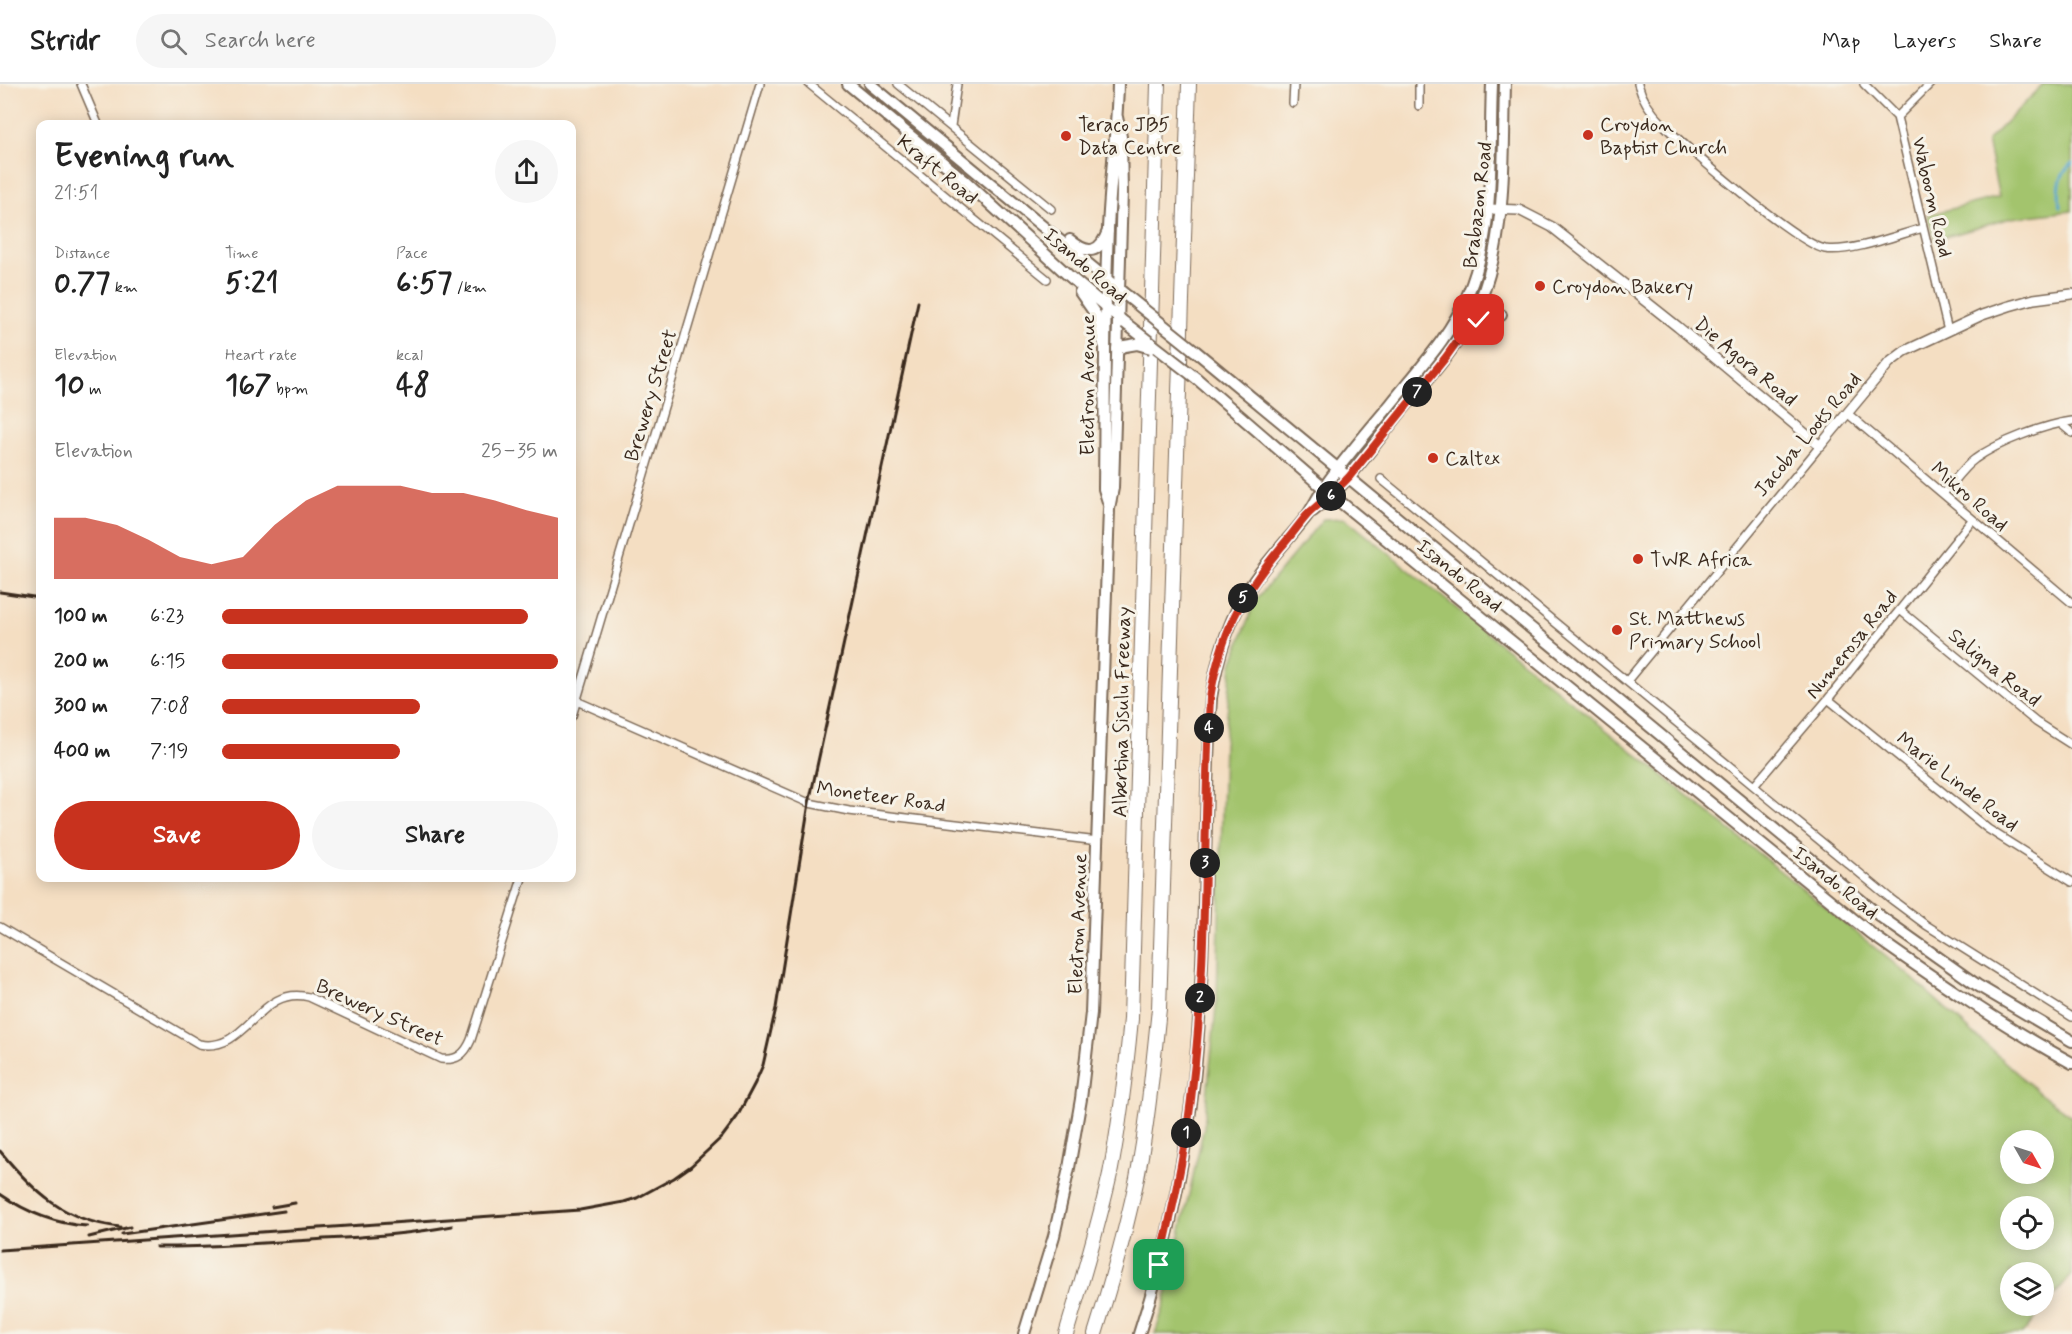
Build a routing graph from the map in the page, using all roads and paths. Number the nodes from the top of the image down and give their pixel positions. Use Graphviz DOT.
graph roads {
  1 [pos="81,84"];
  2 [pos="760,84"];
  3 [pos="809,84"];
  4 [pos="848,84"];
  5 [pos="870,84"];
  6 [pos="898,84"];
  7 [pos="957,84"];
  8 [pos="1118,84"];
  9 [pos="1158,84"];
  10 [pos="1189,84"];
  11 [pos="1294,84"];
  12 [pos="1419,84"];
  13 [pos="1638,84"];
  14 [pos="1864,84"];
  15 [pos="1930,84"];
  16 [pos="1492,86"];
  17 [pos="1505,86"];
  18 [pos="1293,103"];
  19 [pos="1419,106"];
  20 [pos="1118,117"];
  21 [pos="1898,117"];
  22 [pos="96,120"];
  23 [pos="951,126"];
  24 [pos="1051,209"];
  25 [pos="1494,209"];
  26 [pos="1923,228"];
  27 [pos="1047,229"];
  28 [pos="1108,231"];
  29 [pos="1068,275"];
  30 [pos="1047,279"];
  31 [pos="1107,280"];
  32 [pos="1123,293"];
  33 [pos="2072,294"];
  34 [pos="1105,308"];
  35 [pos="1501,315"];
  36 [pos="1121,320"];
  37 [pos="1465,330"];
  38 [pos="1948,331"];
  39 [pos="1104,345"];
  40 [pos="1121,348"];
  41 [pos="1160,351"];
  42 [pos="1847,413"];
  43 [pos="2072,421"];
  44 [pos="2060,423"];
  45 [pos="2072,433"];
  46 [pos="1109,437"];
  47 [pos="1821,446"];
  48 [pos="1338,468"];
  49 [pos="1349,477"];
  50 [pos="1381,479"];
  51 [pos="1328,492"];
  52 [pos="1943,494"];
  53 [pos="1972,520"];
  54 [pos="2072,603"];
  55 [pos="1900,610"];
  56 [pos="1626,681"];
  57 [pos="576,693"];
  58 [pos="1828,699"];
  59 [pos="576,701"];
  60 [pos="2072,745"];
  61 [pos="1754,786"];
  62 [pos="1098,841"];
  63 [pos="521,882"];
  64 [pos="2072,882"];
  65 [pos="0,927"];
  66 [pos="2072,1017"];
  67 [pos="2072,1041"];
  68 [pos="2072,1063"];
  69 [pos="1024,1334"];
  70 [pos="1066,1334"];
  71 [pos="1095,1334"];
  72 [pos="1139,1334"];
  1 -- 22 [label="street"];
  2 -- 57 [label="street, Brewery Street"];
  3 -- 30 [label="street, Kraft Road"];
  4 -- 29 [label="main road, Isando Road"];
  5 -- 27 [label="main road, Isando Road"];
  6 -- 23 [label="street"];
  7 -- 23 [label="street"];
  8 -- 20 [label="main road, Electron Avenue"];
  9 -- 70 [label="highway, Albertina Sisulu Freeway"];
  10 -- 71 [label="highway"];
  11 -- 18 [label="street"];
  12 -- 19 [label="street"];
  13 -- 26 [label="street"];
  14 -- 21 [label="street, Waboom Road"];
  15 -- 21 [label="street"];
  16 -- 17 [label="main road"];
  16 -- 25 [label="main road, Brabazon Road"];
  17 -- 25 [label="main road, Brabazon Road"];
  20 -- 28 [label="main road, Electron Avenue"];
  20 -- 32 [label="main road, Electron Avenue"];
  21 -- 26 [label="street, Waboom Road"];
  23 -- 24 [label="street"];
  25 -- 37 [label="main road, Brabazon Road"];
  25 -- 47 [label="street, Die Agora Road"];
  25 -- 48 [label="main road, Brabazon Road"];
  26 -- 38 [label="street, Waboom Road"];
  27 -- 28 [label="main road"];
  27 -- 31 [label="main road, Isando Road"];
  28 -- 31 [label="main road, Electron Avenue"];
  29 -- 34 [label="main road, Isando Road"];
  29 -- 39 [label="main road"];
  31 -- 32 [label="main road, Isando Road"];
  31 -- 34 [label="main road, Electron Avenue"];
  32 -- 36 [label="main road, Electron Avenue"];
  32 -- 48 [label="main road, Isando Road, bridge"];
  33 -- 38 [label="street, Jacoba Loots Road"];
  34 -- 36 [label="main road, Isando Road"];
  34 -- 39 [label="main road, Electron Avenue"];
  35 -- 37 [label="main road"];
  36 -- 40 [label="main road, Electron Avenue"];
  36 -- 41 [label="main road, Isando Road, bridge"];
  37 -- 49 [label="main road, Brabazon Road"];
  38 -- 42 [label="street, Jacoba Loots Road"];
  39 -- 46 [label="main road, Electron Avenue"];
  40 -- 41 [label="main road, bridge"];
  40 -- 46 [label="main road, Electron Avenue"];
  41 -- 51 [label="main road, Isando Road, bridge"];
  42 -- 47 [label="street, Jacoba Loots Road"];
  42 -- 52 [label="street, Mikro Road"];
  43 -- 44 [label="street"];
  44 -- 45 [label="street"];
  44 -- 52 [label="street"];
  46 -- 62 [label="main road, Electron Avenue"];
  47 -- 56 [label="street, Jacoba Loots Road"];
  48 -- 49 [label="main road, Isando Road"];
  48 -- 51 [label="main road, Brabazon Road"];
  49 -- 51 [label="main road, Brabazon Road"];
  49 -- 67 [label="main road, Isando Road"];
  50 -- 56 [label="street, Isando Road"];
  51 -- 68 [label="main road, Isando Road"];
  51 -- 72 [label="main road"];
  52 -- 53 [label="street, Mikro Road"];
  53 -- 54 [label="street, Mikro Road"];
  53 -- 55 [label="street, Numerosa Road"];
  55 -- 58 [label="street, Numerosa Road"];
  55 -- 60 [label="street, Saligna Road"];
  56 -- 61 [label="street, Isando Road"];
  58 -- 61 [label="street, Numerosa Road"];
  58 -- 64 [label="street, Marie Linde Road"];
  59 -- 62 [label="street, Moneteer Road"];
  61 -- 66 [label="street, Isando Road"];
  62 -- 69 [label="main road, Electron Avenue"];
  63 -- 65 [label="street, Brewery Street"];
}
